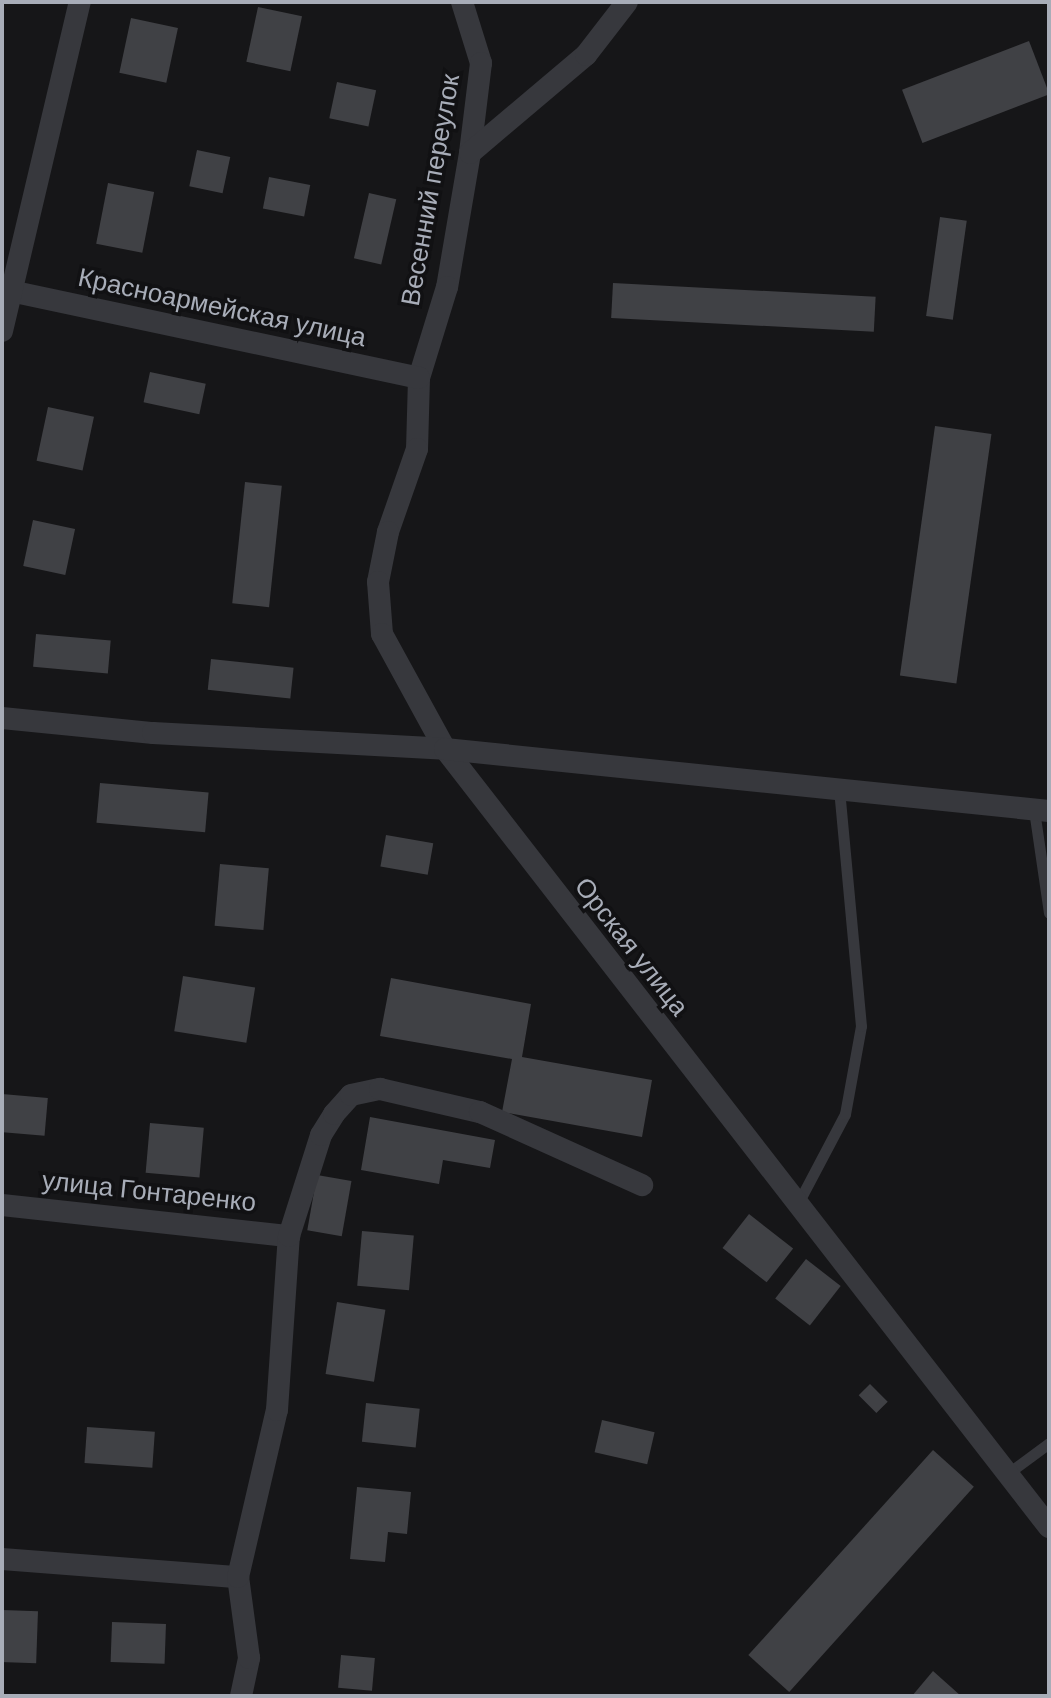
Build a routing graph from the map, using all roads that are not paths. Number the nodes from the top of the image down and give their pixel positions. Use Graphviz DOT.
graph roads {
  1 [pos="80,2"];
  2 [pos="462,2"];
  3 [pos="627,2"];
  4 [pos="470,153"];
  5 [pos="15,292"];
  6 [pos="2,331"];
  7 [pos="419,378"];
  8 [pos="2,718"];
  9 [pos="445,749"];
  10 [pos="839,791"];
  11 [pos="1041,810"];
  12 [pos="1049,913"];
  13 [pos="642,1185"];
  14 [pos="2,1205"];
  15 [pos="796,1207"];
  16 [pos="289,1236"];
  17 [pos="1049,1443"];
  18 [pos="1007,1474"];
  19 [pos="1049,1527"];
  20 [pos="2,1559"];
  21 [pos="238,1577"];
  22 [pos="241,1696"];
  1 -- 5 [label="street"];
  2 -- 4 [label="street, Весенний переулок"];
  3 -- 4 [label="street"];
  4 -- 7 [label="street, Весенний переулок"];
  5 -- 6 [label="street"];
  5 -- 7 [label="street, Красноармейская улица"];
  7 -- 9 [label="street, Весенний переулок"];
  8 -- 9 [label="street"];
  9 -- 10 [label="street"];
  9 -- 15 [label="street, Орская улица"];
  10 -- 11 [label="street"];
  10 -- 15 [label="lane"];
  11 -- 12 [label="lane"];
  13 -- 16 [label="street, улица Гонтаренко"];
  14 -- 16 [label="street, улица Гонтаренко"];
  15 -- 18 [label="street, Орская улица"];
  16 -- 21 [label="street, улица Гонтаренко"];
  17 -- 18 [label="lane"];
  18 -- 19 [label="street, Орская улица"];
  20 -- 21 [label="street"];
  21 -- 22 [label="street, улица Гонтаренко"];
}
